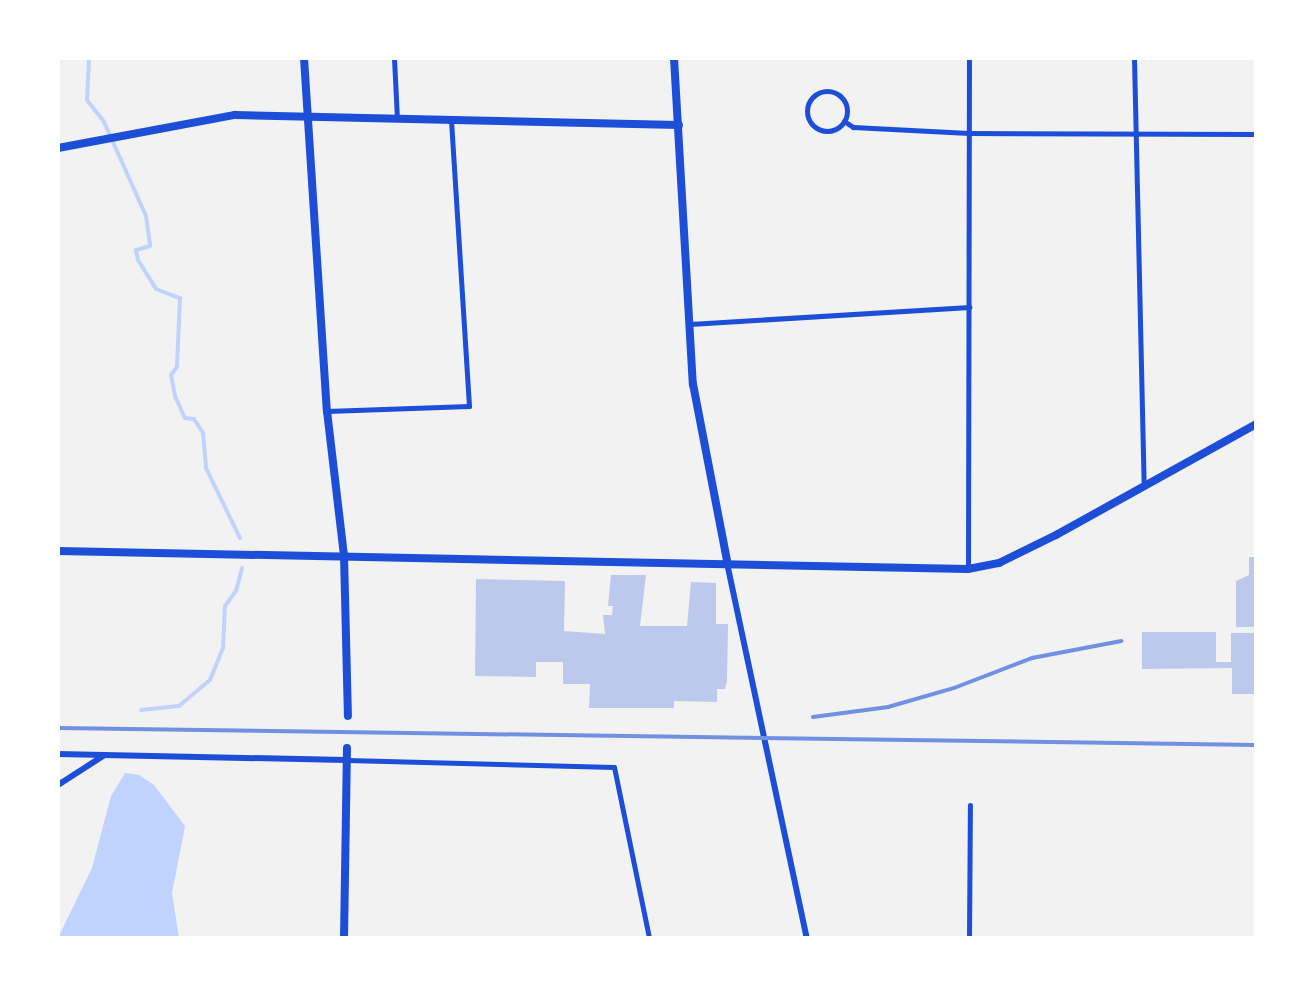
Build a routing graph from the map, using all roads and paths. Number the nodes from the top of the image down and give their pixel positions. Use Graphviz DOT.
graph roads {
  1 [pos="304,58"];
  2 [pos="394,58"];
  3 [pos="674,58"];
  4 [pos="969,58"];
  5 [pos="1134,58"];
  6 [pos="308,118"];
  7 [pos="397,119"];
  8 [pos="451,120"];
  9 [pos="844,121"];
  10 [pos="678,125"];
  11 [pos="968,133"];
  12 [pos="1133,134"];
  13 [pos="1256,134"];
  14 [pos="58,148"];
  15 [pos="969,307"];
  16 [pos="690,324"];
  17 [pos="327,411"];
  18 [pos="1256,424"];
  19 [pos="1144,482"];
  20 [pos="58,551"];
  21 [pos="344,556"];
  22 [pos="727,561"];
  23 [pos="968,569"];
  24 [pos="348,716"];
  25 [pos="347,748"];
  26 [pos="58,754"];
  27 [pos="105,755"];
  28 [pos="346,760"];
  29 [pos="58,784"];
  30 [pos="970,805"];
  31 [pos="344,938"];
  32 [pos="649,938"];
  33 [pos="807,938"];
  34 [pos="969,938"];
  1 -- 6 [label="main road"];
  2 -- 7 [label="street"];
  3 -- 10 [label="main road"];
  4 -- 11 [label="street"];
  5 -- 12 [label="street"];
  6 -- 7 [label="main road"];
  6 -- 14 [label="main road"];
  6 -- 17 [label="main road"];
  7 -- 8 [label="main road"];
  8 -- 10 [label="main road"];
  8 -- 17 [label="street"];
  9 -- 9 [label="street"];
  9 -- 11 [label="street"];
  10 -- 16 [label="main road"];
  11 -- 12 [label="street"];
  11 -- 15 [label="street"];
  12 -- 13 [label="street"];
  12 -- 19 [label="street"];
  15 -- 16 [label="street"];
  15 -- 23 [label="street"];
  16 -- 22 [label="main road"];
  17 -- 21 [label="main road"];
  18 -- 19 [label="main road"];
  19 -- 23 [label="main road"];
  20 -- 21 [label="main road"];
  21 -- 22 [label="main road"];
  21 -- 24 [label="main road"];
  22 -- 23 [label="main road"];
  22 -- 33 [label="street"];
  25 -- 28 [label="main road"];
  26 -- 27 [label="street"];
  27 -- 28 [label="street"];
  27 -- 29 [label="street"];
  28 -- 31 [label="main road"];
  28 -- 32 [label="street"];
  30 -- 34 [label="street"];
}
